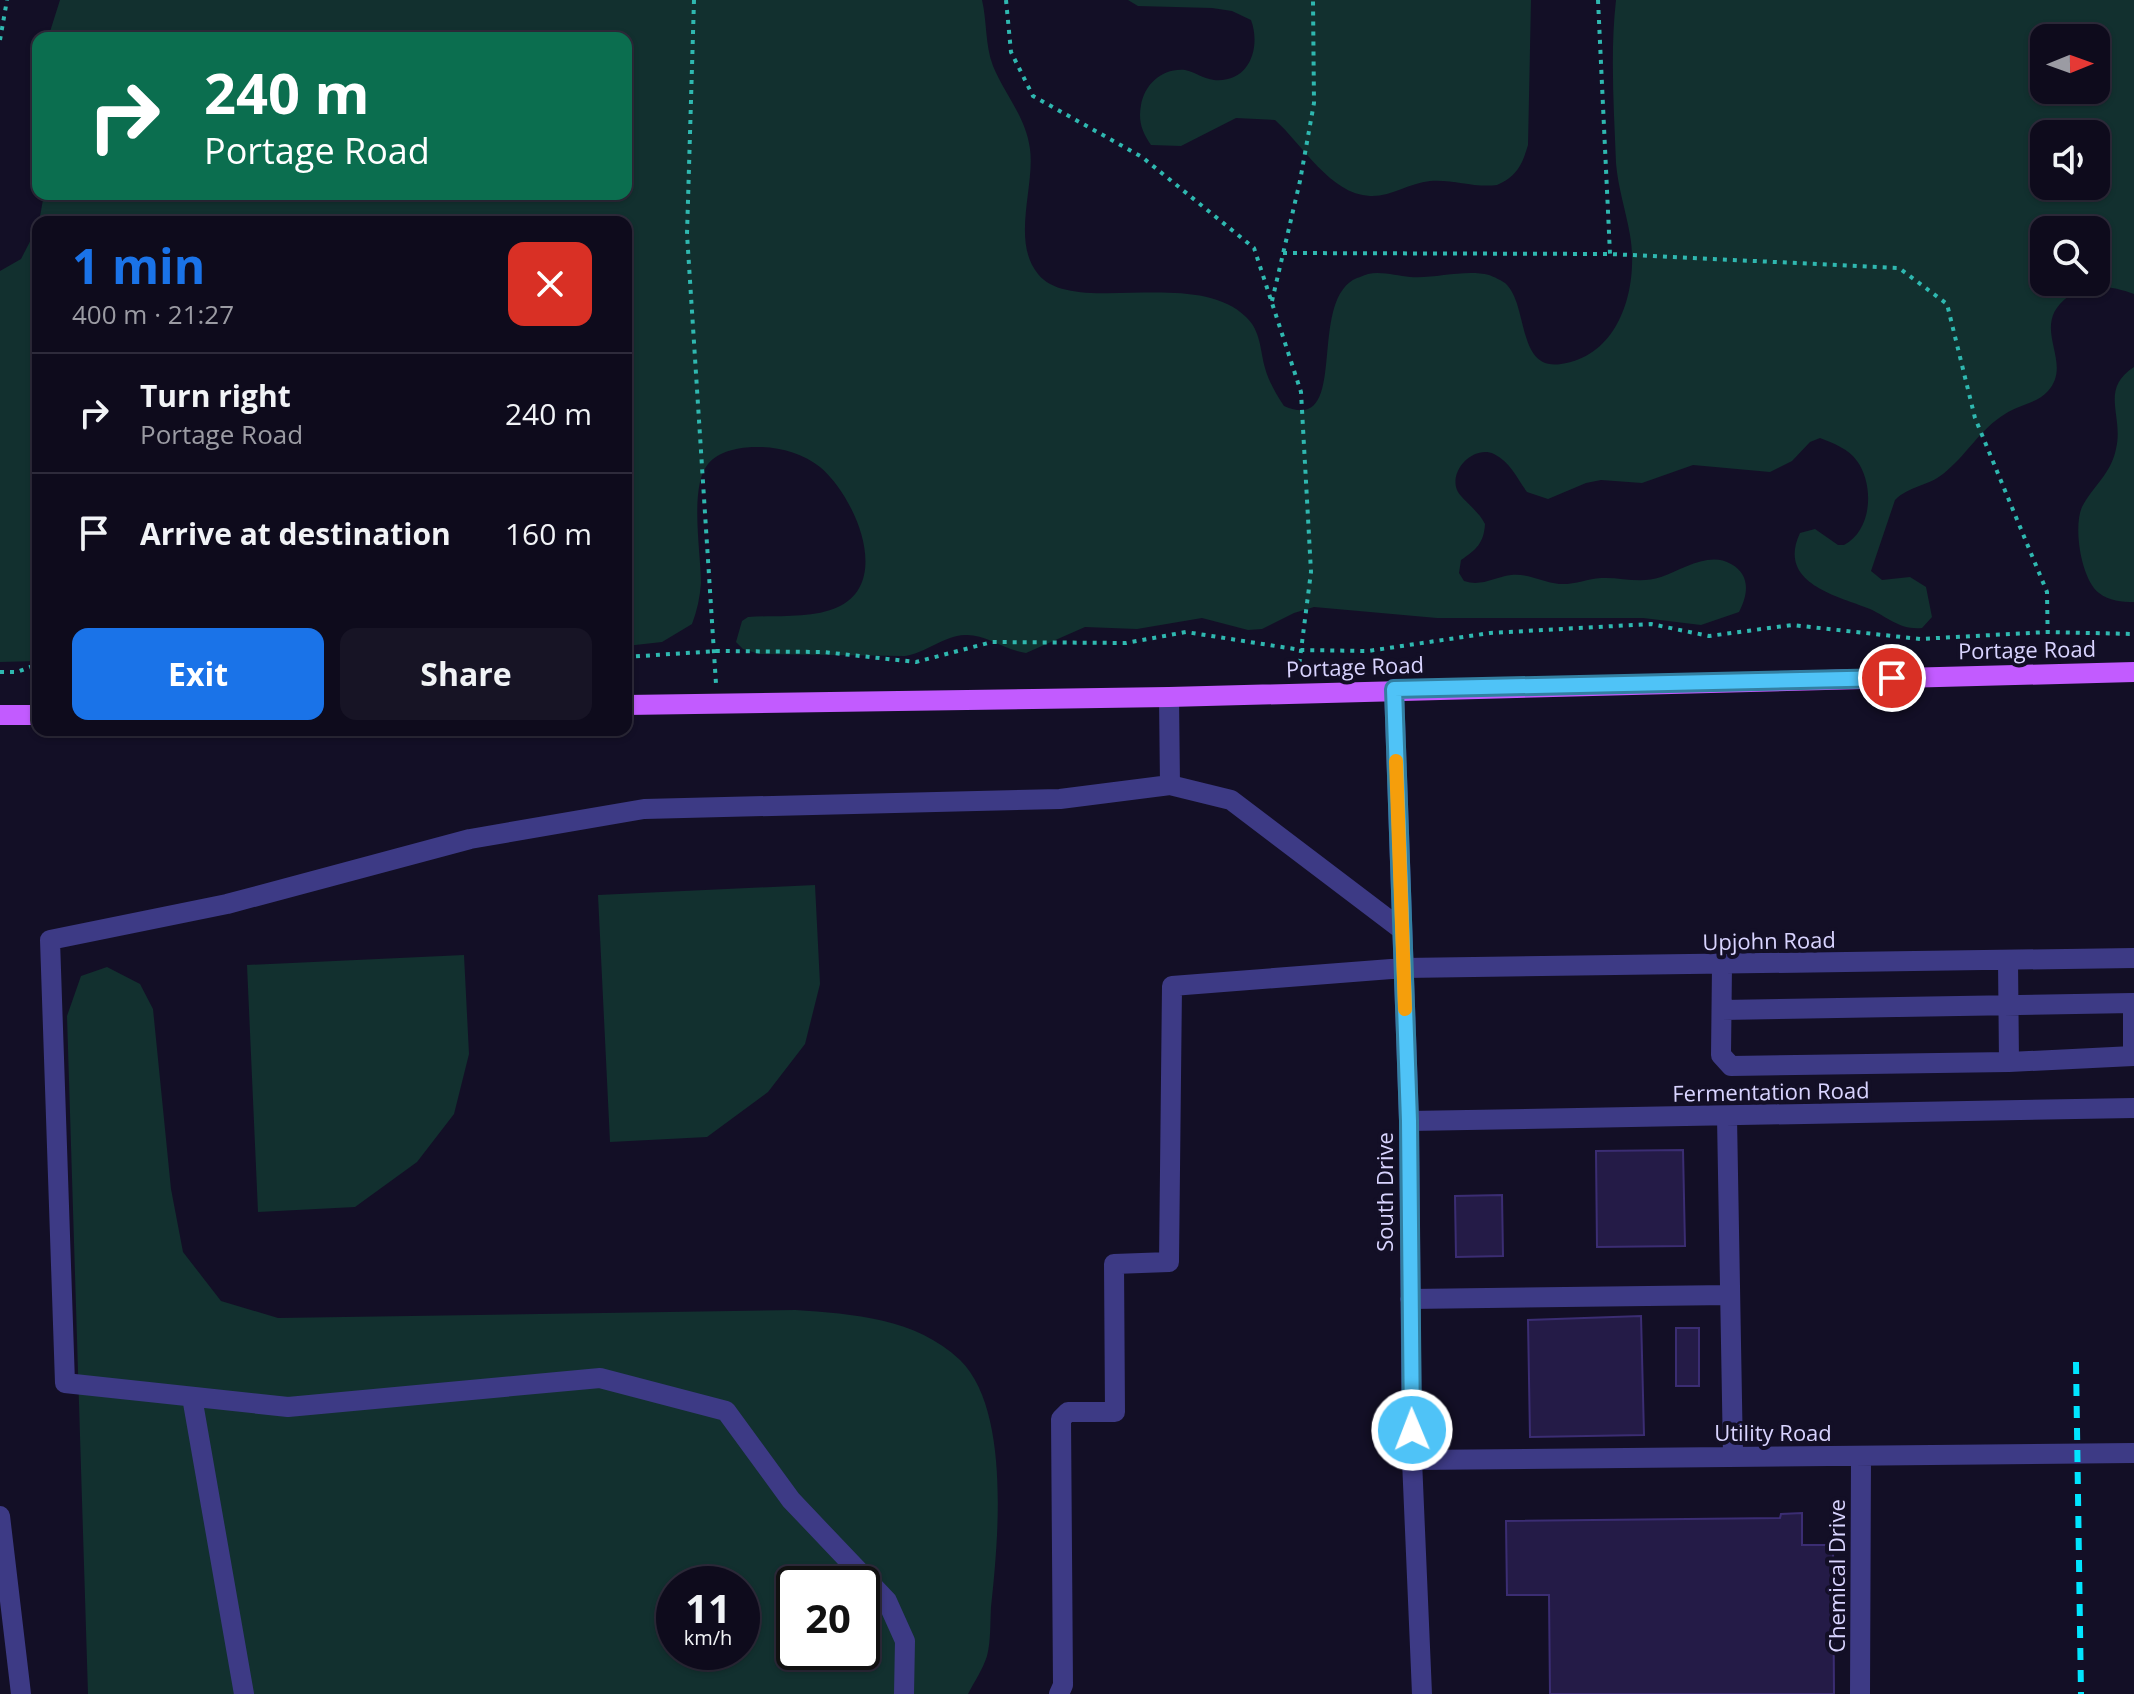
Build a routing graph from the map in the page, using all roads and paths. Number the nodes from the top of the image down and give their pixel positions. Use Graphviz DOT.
graph roads {
  1 [pos="7,0"];
  2 [pos="694,0"];
  3 [pos="1006,0"];
  4 [pos="1313,0"];
  5 [pos="1598,0"];
  6 [pos="0,40"];
  7 [pos="1283,253"];
  8 [pos="1610,254"];
  9 [pos="1272,301"];
  10 [pos="2047,632"];
  11 [pos="2134,634"];
  12 [pos="1301,650"];
  13 [pos="717,651"];
  14 [pos="632,657"];
  15 [pos="32,666"];
  16 [pos="0,672"];
  17 [pos="2134,672"];
  18 [pos="2048,674"];
  19 [pos="1394,689"];
  20 [pos="1296,692"];
  21 [pos="1169,697"];
  22 [pos="716,704"];
  23 [pos="632,705"];
  24 [pos="0,715"];
  25 [pos="32,715"];
  26 [pos="1170,785"];
  27 [pos="1401,929"];
  28 [pos="2134,958"];
  29 [pos="2008,961"];
  30 [pos="1722,966"];
  31 [pos="1404,968"];
  32 [pos="2008,1005"];
  33 [pos="1722,1010"];
  34 [pos="2009,1062"];
  35 [pos="2134,1108"];
  36 [pos="1727,1117"];
  37 [pos="1409,1121"];
  38 [pos="1730,1295"];
  39 [pos="1410,1299"];
  40 [pos="192,1397"];
  41 [pos="2134,1453"];
  42 [pos="1733,1456"];
  43 [pos="1861,1458"];
  44 [pos="1412,1460"];
  45 [pos="0,1516"];
  46 [pos="21,1694"];
  47 [pos="244,1694"];
  48 [pos="904,1694"];
  49 [pos="1059,1694"];
  50 [pos="1422,1694"];
  51 [pos="1860,1694"];
  1 -- 6 [label="path"];
  2 -- 13 [label="path"];
  3 -- 9 [label="path"];
  4 -- 7 [label="path"];
  5 -- 8 [label="path"];
  7 -- 8 [label="path"];
  7 -- 9 [label="path"];
  8 -- 10 [label="path"];
  9 -- 12 [label="path"];
  10 -- 11 [label="path"];
  10 -- 12 [label="path"];
  10 -- 18 [label="path"];
  12 -- 13 [label="path"];
  12 -- 20 [label="path"];
  13 -- 14 [label="path"];
  13 -- 22 [label="path"];
  15 -- 16 [label="path"];
  17 -- 18 [label="main road, Portage Road"];
  18 -- 19 [label="main road, Portage Road"];
  19 -- 20 [label="main road, Portage Road"];
  19 -- 27 [label="street, South Drive"];
  20 -- 21 [label="main road, Portage Road"];
  21 -- 22 [label="main road, Portage Road"];
  21 -- 26 [label="street"];
  22 -- 23 [label="main road, Portage Road"];
  24 -- 25 [label="main road"];
  26 -- 27 [label="street"];
  26 -- 40 [label="street"];
  27 -- 31 [label="street, South Drive"];
  28 -- 29 [label="street, Upjohn Road"];
  29 -- 30 [label="street, Upjohn Road"];
  29 -- 32 [label="street"];
  30 -- 31 [label="street, Upjohn Road"];
  30 -- 33 [label="street"];
  31 -- 37 [label="street, South Drive"];
  31 -- 49 [label="street, Upjohn Road"];
  32 -- 33 [label="street"];
  32 -- 34 [label="street"];
  32 -- 34 [label="street"];
  33 -- 34 [label="street"];
  35 -- 36 [label="street, Fermentation Road"];
  36 -- 37 [label="street, Fermentation Road"];
  36 -- 38 [label="street"];
  37 -- 39 [label="street, South Drive"];
  38 -- 39 [label="street"];
  38 -- 42 [label="street"];
  39 -- 44 [label="street, South Drive"];
  40 -- 47 [label="street"];
  40 -- 48 [label="street"];
  41 -- 43 [label="street, Utility Road"];
  42 -- 43 [label="street, Utility Road"];
  42 -- 44 [label="street, Utility Road"];
  43 -- 51 [label="street, Chemical Drive"];
  44 -- 50 [label="street, South Drive"];
  45 -- 46 [label="street"];
}
